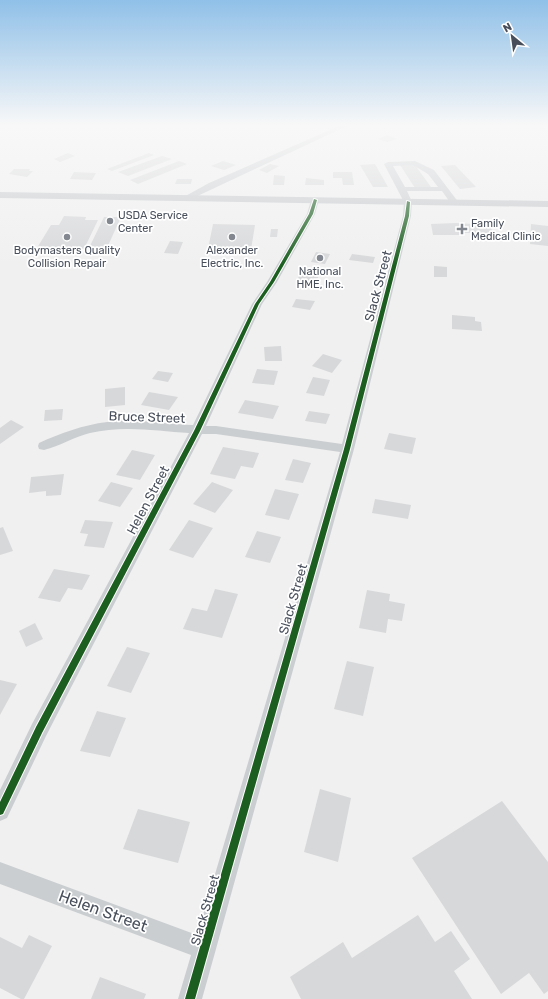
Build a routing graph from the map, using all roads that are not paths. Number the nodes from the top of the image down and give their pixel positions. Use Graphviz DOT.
graph roads {
  1 [pos="240,173"];
  2 [pos="393,173"];
  3 [pos="432,173"];
  4 [pos="445,189"];
  5 [pos="0,195"];
  6 [pos="405,196"];
  7 [pos="186,198"];
  8 [pos="315,200"];
  9 [pos="455,203"];
  10 [pos="548,204"];
  11 [pos="197,431"];
  12 [pos="44,446"];
  13 [pos="347,449"];
  14 [pos="0,811"];
  15 [pos="0,873"];
  16 [pos="205,949"];
  17 [pos="190,999"];
  1 -- 7 [label="street"];
  2 -- 6 [label="street"];
  3 -- 4 [label="street"];
  4 -- 6 [label="street"];
  4 -- 9 [label="street"];
  5 -- 7 [label="main road"];
  6 -- 8 [label="main road"];
  6 -- 9 [label="main road"];
  6 -- 13 [label="street, Slack Street"];
  7 -- 8 [label="main road"];
  8 -- 11 [label="street, Helen Street"];
  9 -- 10 [label="main road"];
  11 -- 12 [label="street, Bruce Street"];
  11 -- 13 [label="street, Bruce Street"];
  11 -- 14 [label="street, Helen Street"];
  13 -- 16 [label="street, Slack Street"];
  15 -- 16 [label="street, Helen Street"];
  16 -- 17 [label="street, Slack Street"];
}
